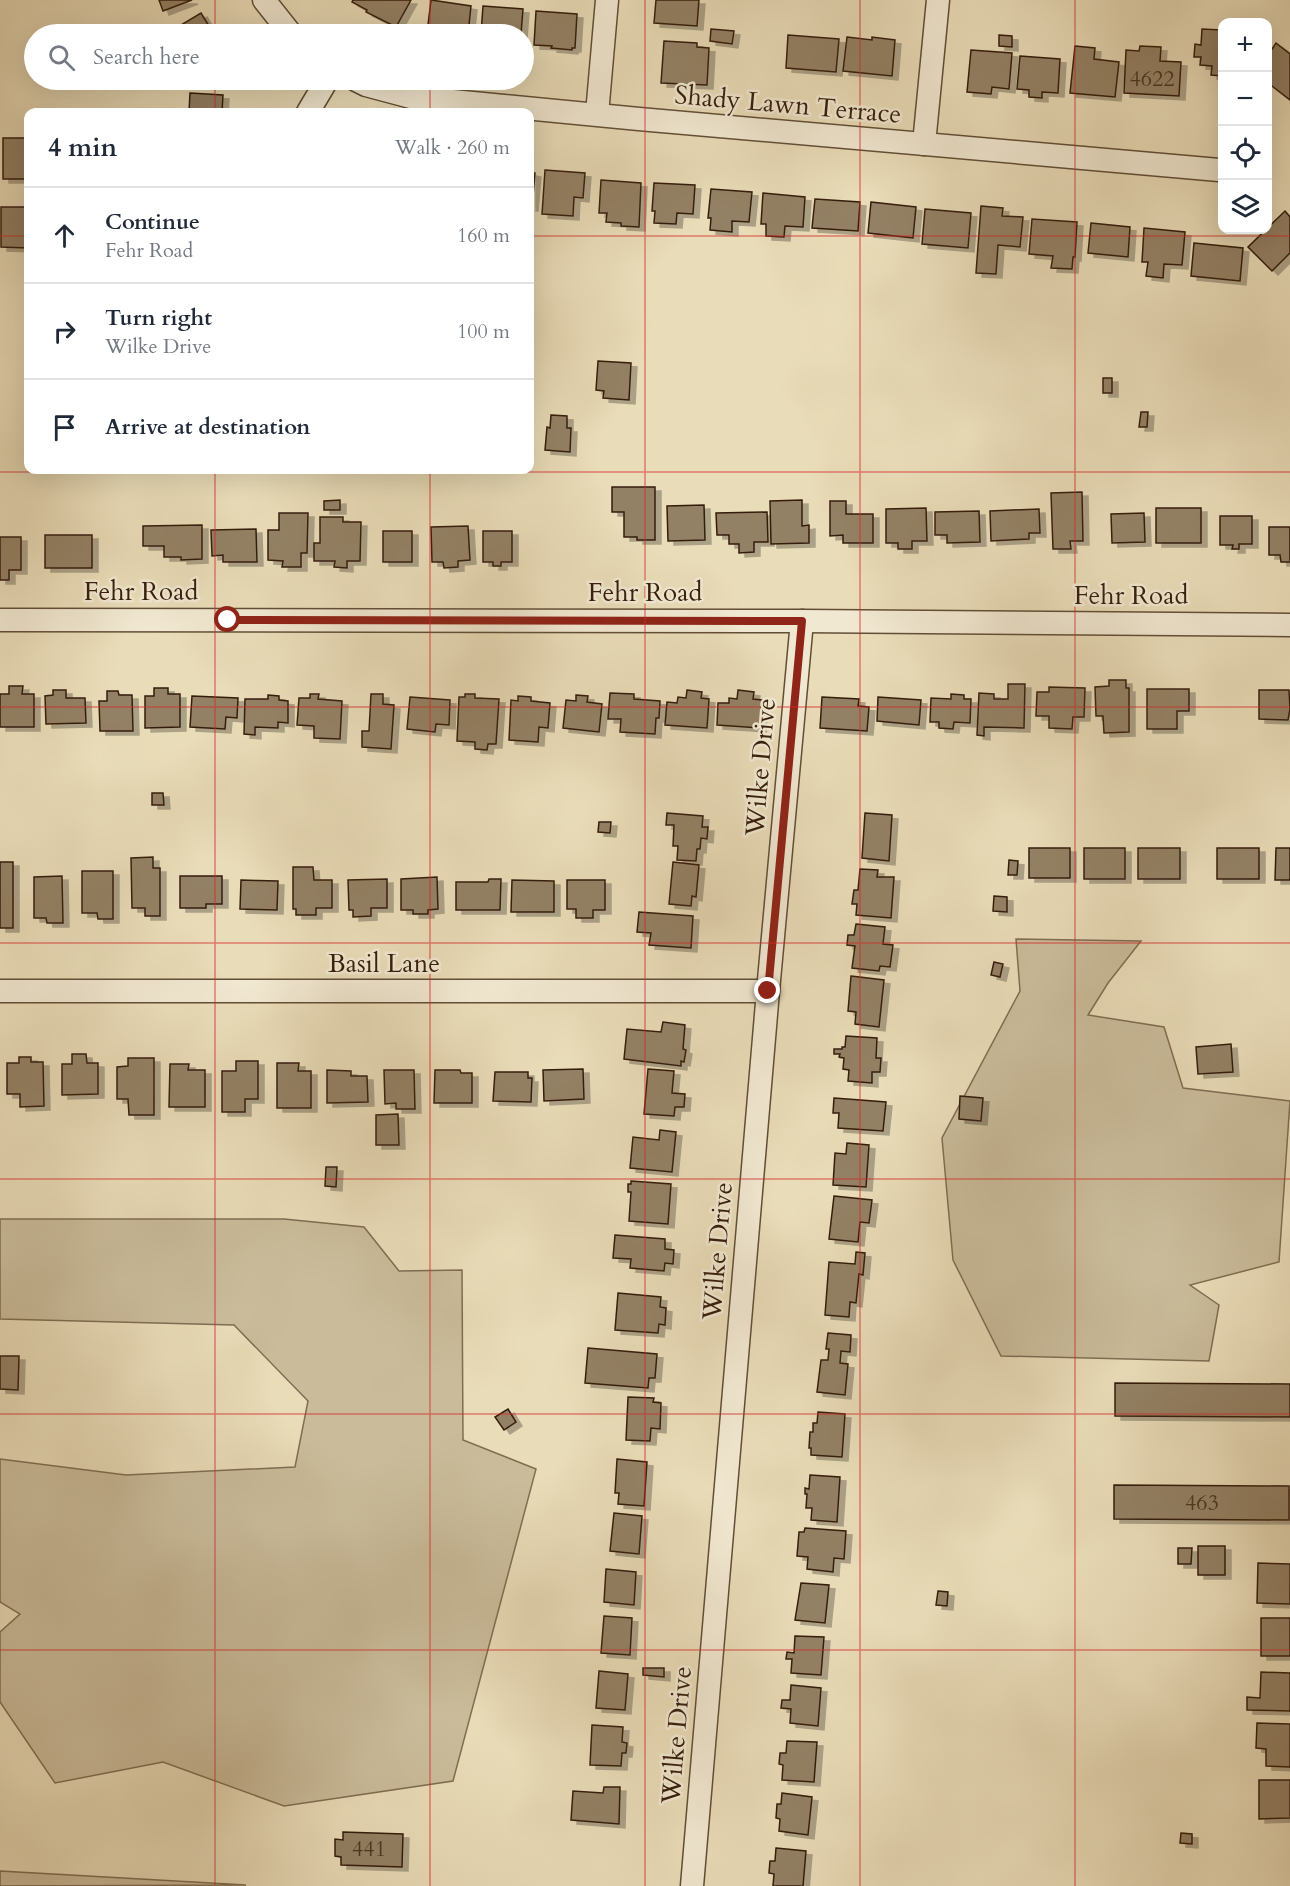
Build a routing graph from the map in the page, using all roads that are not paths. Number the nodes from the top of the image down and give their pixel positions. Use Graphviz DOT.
graph roads {
  1 [pos="264,0"];
  2 [pos="607,0"];
  3 [pos="938,0"];
  4 [pos="283,24"];
  5 [pos="321,90"];
  6 [pos="386,90"];
  7 [pos="310,108"];
  8 [pos="597,114"];
  9 [pos="924,144"];
  10 [pos="1218,170"];
  11 [pos="0,620"];
  12 [pos="802,621"];
  13 [pos="1290,625"];
  14 [pos="768,991"];
  15 [pos="0,992"];
  16 [pos="692,1886"];
  1 -- 4 [label="street"];
  2 -- 8 [label="street"];
  3 -- 9 [label="street"];
  5 -- 7 [label="street"];
  6 -- 8 [label="street, Shady Lawn Terrace"];
  8 -- 9 [label="street, Shady Lawn Terrace"];
  9 -- 10 [label="street, Shady Lawn Terrace"];
  11 -- 12 [label="street, Fehr Road"];
  12 -- 13 [label="street, Fehr Road"];
  12 -- 14 [label="street, Wilke Drive"];
  14 -- 15 [label="street, Basil Lane"];
  14 -- 16 [label="street, Wilke Drive"];
}
